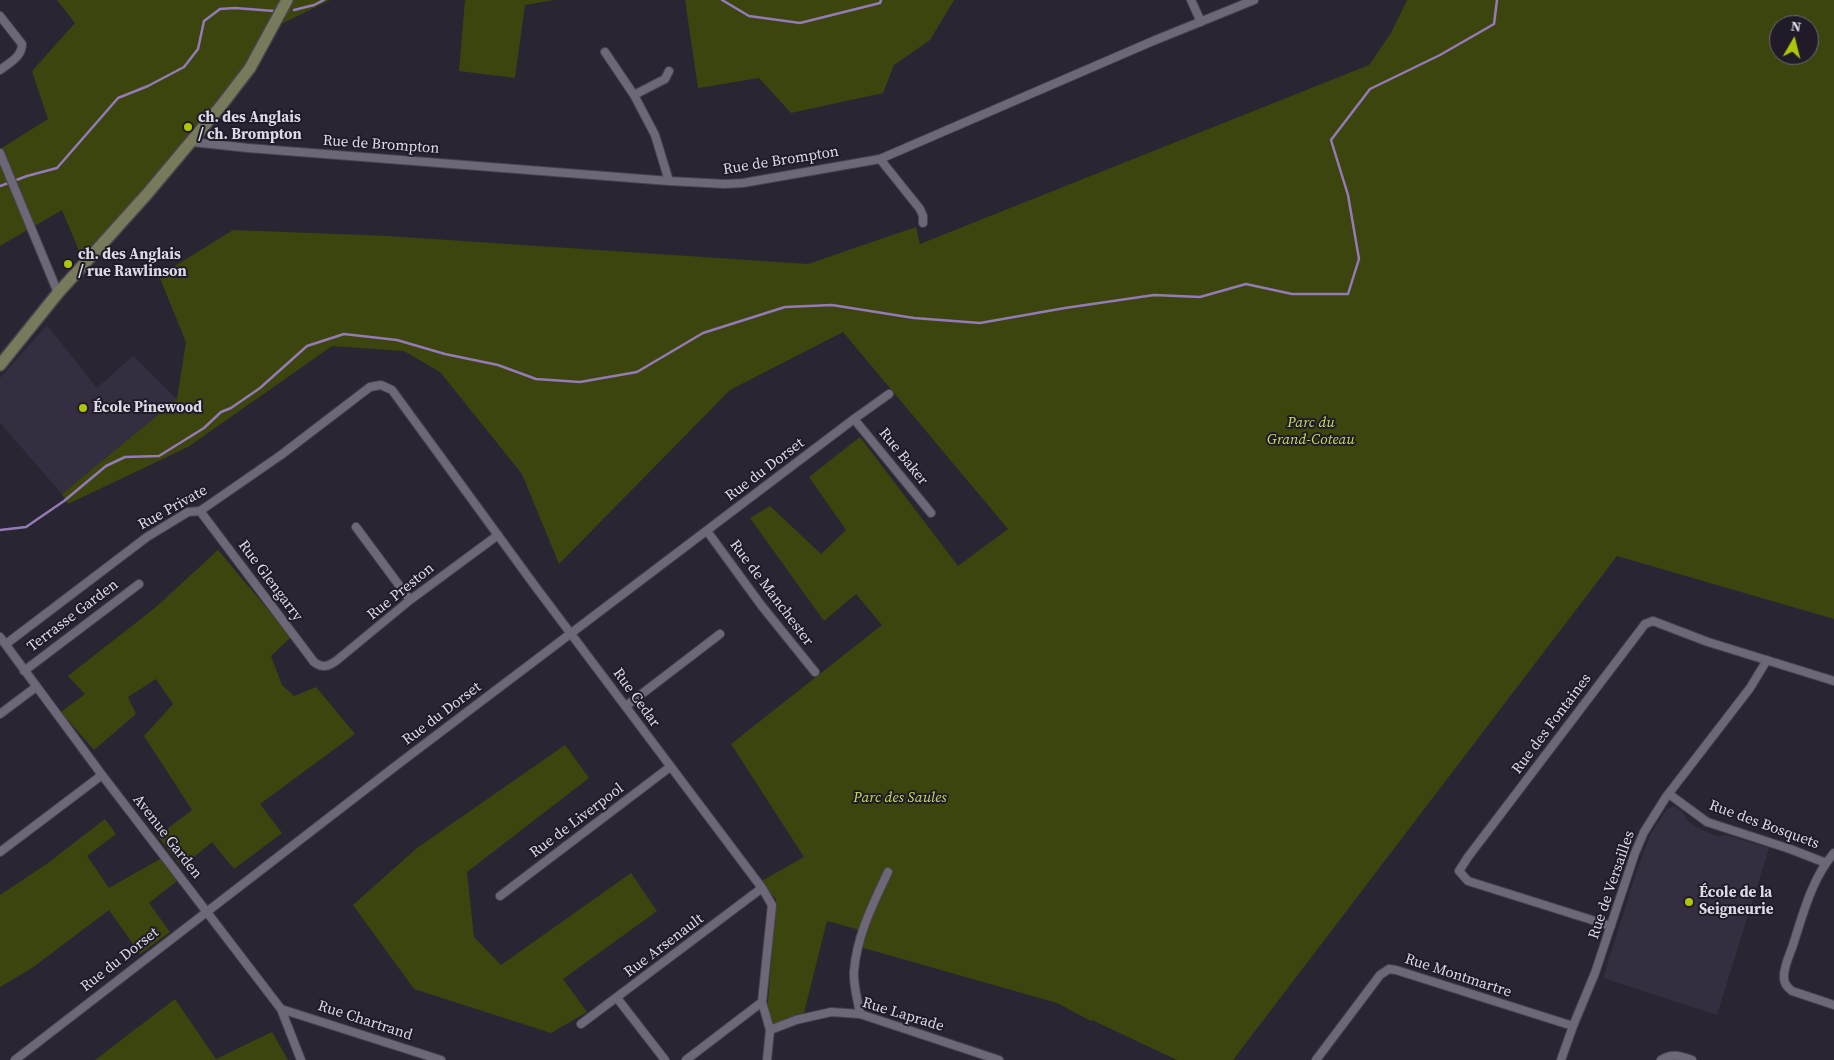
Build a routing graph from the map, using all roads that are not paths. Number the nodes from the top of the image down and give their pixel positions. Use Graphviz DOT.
graph roads {
  1 [pos="287,0"];
  2 [pos="1191,0"];
  3 [pos="1254,0"];
  4 [pos="0,16"];
  5 [pos="1200,22"];
  6 [pos="605,52"];
  7 [pos="0,70"];
  8 [pos="669,71"];
  9 [pos="634,95"];
  10 [pos="192,142"];
  11 [pos="0,153"];
  12 [pos="880,158"];
  13 [pos="669,181"];
  14 [pos="923,223"];
  15 [pos="58,293"];
  16 [pos="0,365"];
  17 [pos="381,385"];
  18 [pos="888,394"];
  19 [pos="854,419"];
  20 [pos="200,511"];
  21 [pos="931,513"];
  22 [pos="356,527"];
  23 [pos="707,531"];
  24 [pos="498,535"];
  25 [pos="139,584"];
  26 [pos="410,600"];
  27 [pos="571,633"];
  28 [pos="720,634"];
  29 [pos="0,637"];
  30 [pos="6,644"];
  31 [pos="1767,660"];
  32 [pos="320,666"];
  33 [pos="24,671"];
  34 [pos="815,672"];
  35 [pos="1834,681"];
  36 [pos="36,687"];
  37 [pos="626,706"];
  38 [pos="0,714"];
  39 [pos="670,767"];
  40 [pos="102,775"];
  41 [pos="1669,794"];
  42 [pos="0,852"];
  43 [pos="1834,852"];
  44 [pos="1826,863"];
  45 [pos="888,872"];
  46 [pos="762,888"];
  47 [pos="500,896"];
  48 [pos="206,911"];
  49 [pos="1611,926"];
  50 [pos="617,998"];
  51 [pos="762,1002"];
  52 [pos="1834,1005"];
  53 [pos="281,1010"];
  54 [pos="860,1014"];
  55 [pos="581,1024"];
  56 [pos="1572,1026"];
  57 [pos="770,1030"];
  58 [pos="15,1060"];
  59 [pos="301,1060"];
  60 [pos="441,1060"];
  61 [pos="665,1060"];
  62 [pos="686,1060"];
  63 [pos="767,1060"];
  64 [pos="999,1060"];
  65 [pos="1316,1060"];
  66 [pos="1561,1060"];
  67 [pos="1661,1060"];
  68 [pos="1692,1060"];
  1 -- 10 [label="street"];
  2 -- 5 [label="street"];
  3 -- 5 [label="street, Rue de Brompton"];
  4 -- 7 [label="street"];
  5 -- 12 [label="street, Rue de Brompton"];
  6 -- 9 [label="street"];
  8 -- 9 [label="street"];
  9 -- 13 [label="street"];
  10 -- 13 [label="street, Rue de Brompton"];
  10 -- 15 [label="street"];
  11 -- 15 [label="street"];
  12 -- 13 [label="street, Rue de Brompton"];
  12 -- 14 [label="street"];
  15 -- 16 [label="street"];
  17 -- 20 [label="street, Rue Private"];
  17 -- 24 [label="street, Rue Cedar"];
  18 -- 19 [label="street, Rue du Dorset"];
  19 -- 21 [label="street, Rue Baker"];
  19 -- 23 [label="street, Rue du Dorset"];
  20 -- 30 [label="street, Rue Private"];
  20 -- 32 [label="street, Rue Glengarry"];
  22 -- 26 [label="street"];
  23 -- 27 [label="street, Rue du Dorset"];
  23 -- 34 [label="street, Rue de Manchester"];
  24 -- 26 [label="street, Rue Preston"];
  24 -- 27 [label="street, Rue Cedar"];
  25 -- 33 [label="street, Terrasse Garden"];
  26 -- 32 [label="street, Rue Preston"];
  27 -- 37 [label="street, Rue Cedar"];
  27 -- 48 [label="street, Rue du Dorset"];
  28 -- 37 [label="street"];
  29 -- 30 [label="street, Avenue Garden"];
  30 -- 33 [label="street, Avenue Garden"];
  31 -- 35 [label="street, Rue des Fontaines"];
  31 -- 41 [label="street, Rue de Versailles"];
  31 -- 49 [label="street, Rue des Fontaines"];
  33 -- 36 [label="street, Avenue Garden"];
  36 -- 38 [label="street"];
  36 -- 40 [label="street, Avenue Garden"];
  37 -- 39 [label="street, Rue Cedar"];
  39 -- 46 [label="street, Rue Cedar"];
  39 -- 47 [label="street, Rue de Liverpool"];
  40 -- 42 [label="street"];
  40 -- 48 [label="street, Avenue Garden"];
  41 -- 44 [label="street, Rue des Bosquets"];
  41 -- 49 [label="street, Rue de Versailles"];
  43 -- 44 [label="street"];
  44 -- 52 [label="street"];
  45 -- 54 [label="street"];
  46 -- 50 [label="street, Rue Arsenault"];
  46 -- 51 [label="street, Rue Cedar"];
  48 -- 53 [label="street, Avenue Garden"];
  48 -- 58 [label="street, Rue du Dorset"];
  49 -- 56 [label="street, Rue de Versailles"];
  50 -- 55 [label="street, Rue Arsenault"];
  50 -- 61 [label="street"];
  51 -- 57 [label="street, Rue Cedar"];
  51 -- 62 [label="street"];
  53 -- 59 [label="street, Avenue Garden"];
  53 -- 60 [label="street, Rue Chartrand"];
  54 -- 57 [label="street, Rue Laprade"];
  54 -- 64 [label="street, Rue Laprade"];
  56 -- 65 [label="street, Rue Montmartre"];
  56 -- 66 [label="street, Rue de Versailles"];
  57 -- 63 [label="street, Rue Cedar"];
  67 -- 68 [label="street"];
}
